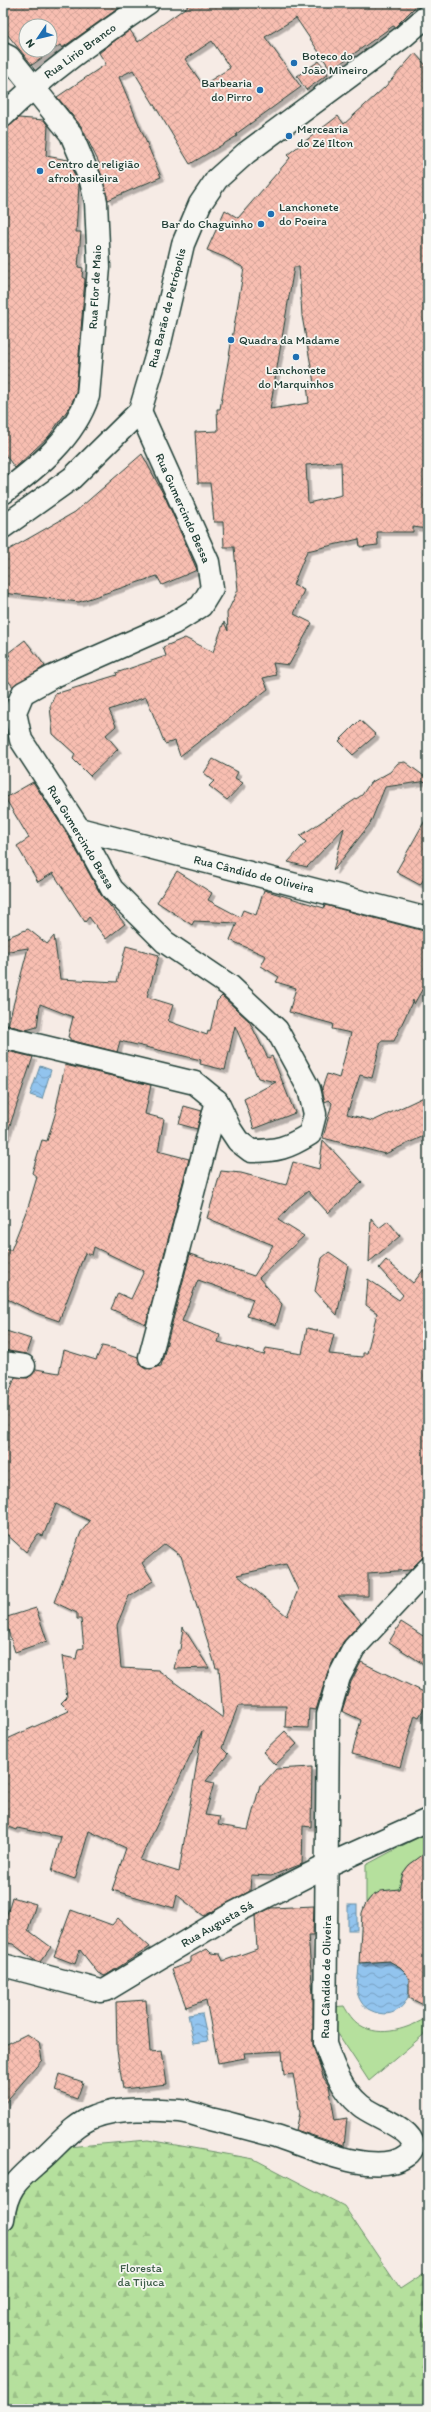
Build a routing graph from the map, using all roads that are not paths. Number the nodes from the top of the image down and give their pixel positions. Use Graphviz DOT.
graph roads {
  1 [pos="148,3"];
  2 [pos="428,16"];
  3 [pos="3,54"];
  4 [pos="33,87"];
  5 [pos="3,116"];
  6 [pos="140,411"];
  7 [pos="3,492"];
  8 [pos="3,527"];
  9 [pos="79,829"];
  10 [pos="428,919"];
  11 [pos="3,1037"];
  12 [pos="217,1101"];
  13 [pos="150,1357"];
  14 [pos="428,1569"];
  15 [pos="428,1820"];
  16 [pos="328,1865"];
  17 [pos="3,1965"];
  18 [pos="3,2219"];
  1 -- 4 [label="street, Rua Lirio Branco"];
  2 -- 6 [label="street, Rua Barão de Petrópolis"];
  3 -- 4 [label="street, Rua Flor de Maio"];
  4 -- 5 [label="street, Rua Lirio Branco"];
  4 -- 7 [label="street, Rua Flor de Maio"];
  6 -- 8 [label="street, Rua Barão de Petrópolis"];
  6 -- 9 [label="street, Rua Gumercindo Bessa"];
  9 -- 10 [label="street, Rua Cândido de Oliveira"];
  9 -- 12 [label="street, Rua Gumercindo Bessa"];
  11 -- 12 [label="street, Rua Gumercindo Bessa"];
  12 -- 13 [label="street"];
  14 -- 16 [label="street, Rua Cândido de Oliveira"];
  15 -- 16 [label="street, Rua Augusta Sá"];
  16 -- 17 [label="street, Rua Augusta Sá"];
  16 -- 18 [label="street, Rua Cândido de Oliveira"];
}
